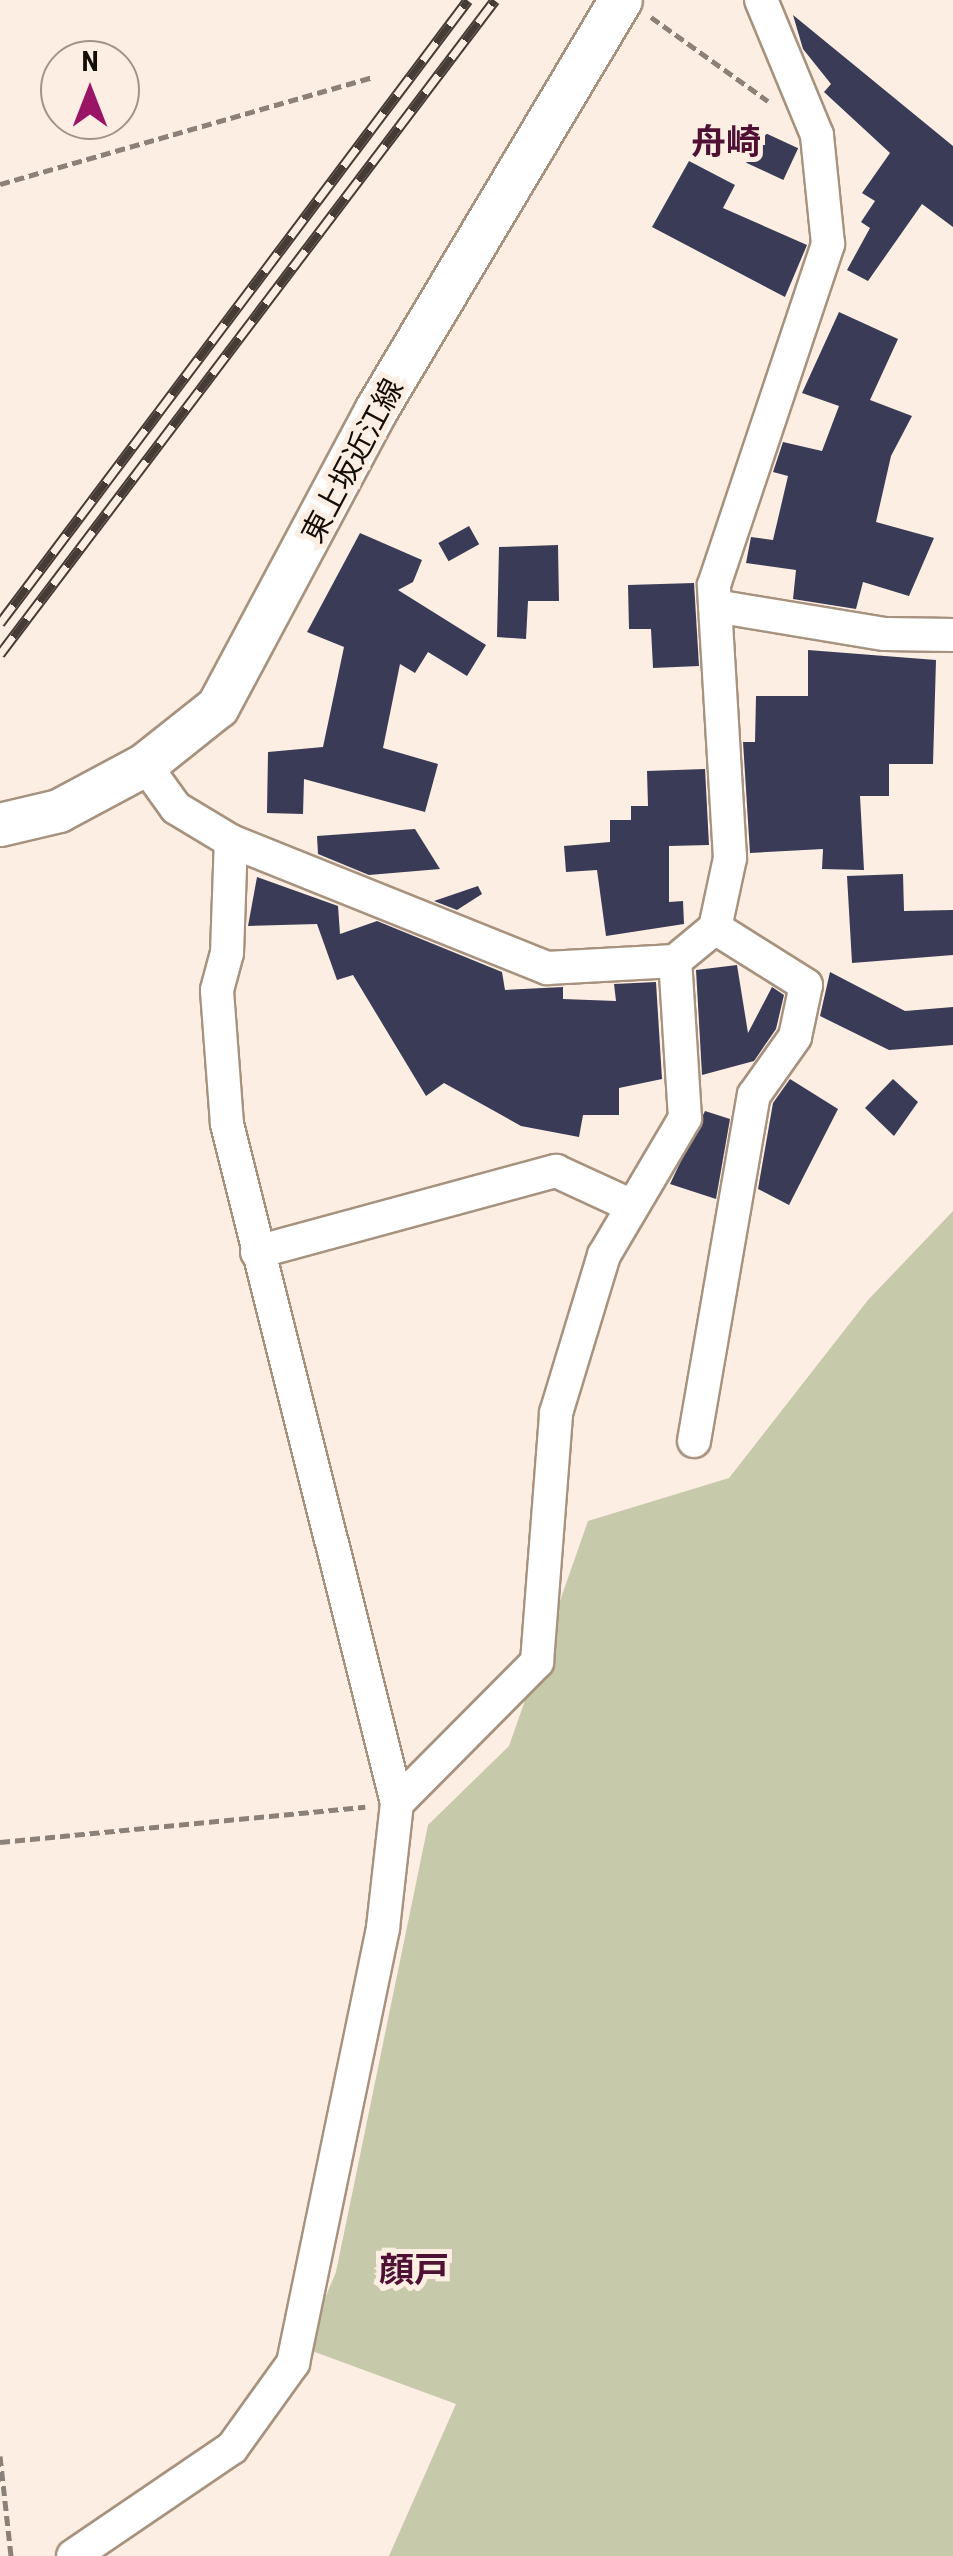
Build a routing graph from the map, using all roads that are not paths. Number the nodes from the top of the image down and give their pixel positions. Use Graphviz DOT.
graph roads {
  1 [pos="760,0"];
  2 [pos="632,5"];
  3 [pos="715,606"];
  4 [pos="953,635"];
  5 [pos="144,765"];
  6 [pos="0,825"];
  7 [pos="231,840"];
  8 [pos="715,928"];
  9 [pos="675,961"];
  10 [pos="632,1206"];
  11 [pos="257,1252"];
  12 [pos="694,1441"];
  13 [pos="398,1804"];
  14 [pos="72,2556"];
  1 -- 3 [label="street"];
  2 -- 5 [label="main road, 東上坂近江線"];
  3 -- 4 [label="street"];
  3 -- 8 [label="street"];
  5 -- 6 [label="main road, 東上坂近江線"];
  5 -- 7 [label="street"];
  7 -- 9 [label="street"];
  7 -- 11 [label="street"];
  8 -- 9 [label="street"];
  8 -- 12 [label="street"];
  9 -- 10 [label="street"];
  10 -- 11 [label="street"];
  10 -- 13 [label="street"];
  11 -- 13 [label="street"];
  13 -- 14 [label="street"];
}
